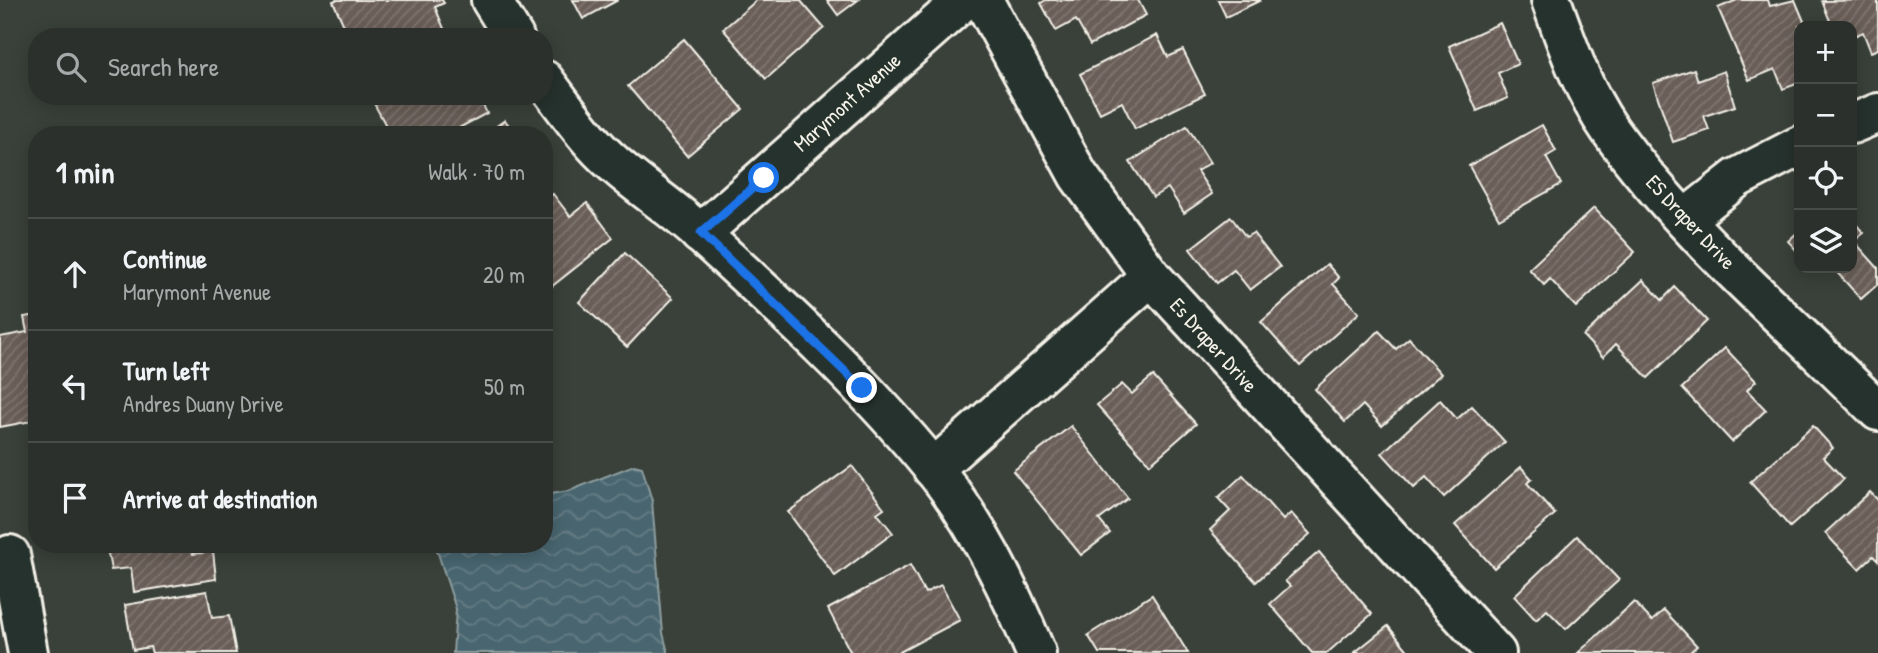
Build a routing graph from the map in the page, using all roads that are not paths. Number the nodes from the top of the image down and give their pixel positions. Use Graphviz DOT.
graph roads {
  1 [pos="491,0"];
  2 [pos="964,0"];
  3 [pos="983,0"];
  4 [pos="1551,0"];
  5 [pos="508,28"];
  6 [pos="553,92"];
  7 [pos="1878,113"];
  8 [pos="1857,122"];
  9 [pos="1797,147"];
  10 [pos="1685,219"];
  11 [pos="701,233"];
  12 [pos="1151,276"];
  13 [pos="1878,411"];
  14 [pos="933,468"];
  15 [pos="10,555"];
  16 [pos="28,653"];
  17 [pos="1036,653"];
  18 [pos="1496,653"];
  1 -- 5 [label="street"];
  2 -- 11 [label="street, Marymont Avenue"];
  3 -- 12 [label="street, Es Draper Drive"];
  4 -- 10 [label="street, ES Draper Drive"];
  6 -- 11 [label="street"];
  7 -- 8 [label="street"];
  9 -- 10 [label="street"];
  10 -- 13 [label="street, ES Draper Drive"];
  11 -- 14 [label="street"];
  12 -- 14 [label="street"];
  12 -- 18 [label="street, Es Draper Drive"];
  14 -- 17 [label="street"];
  15 -- 16 [label="street"];
}
